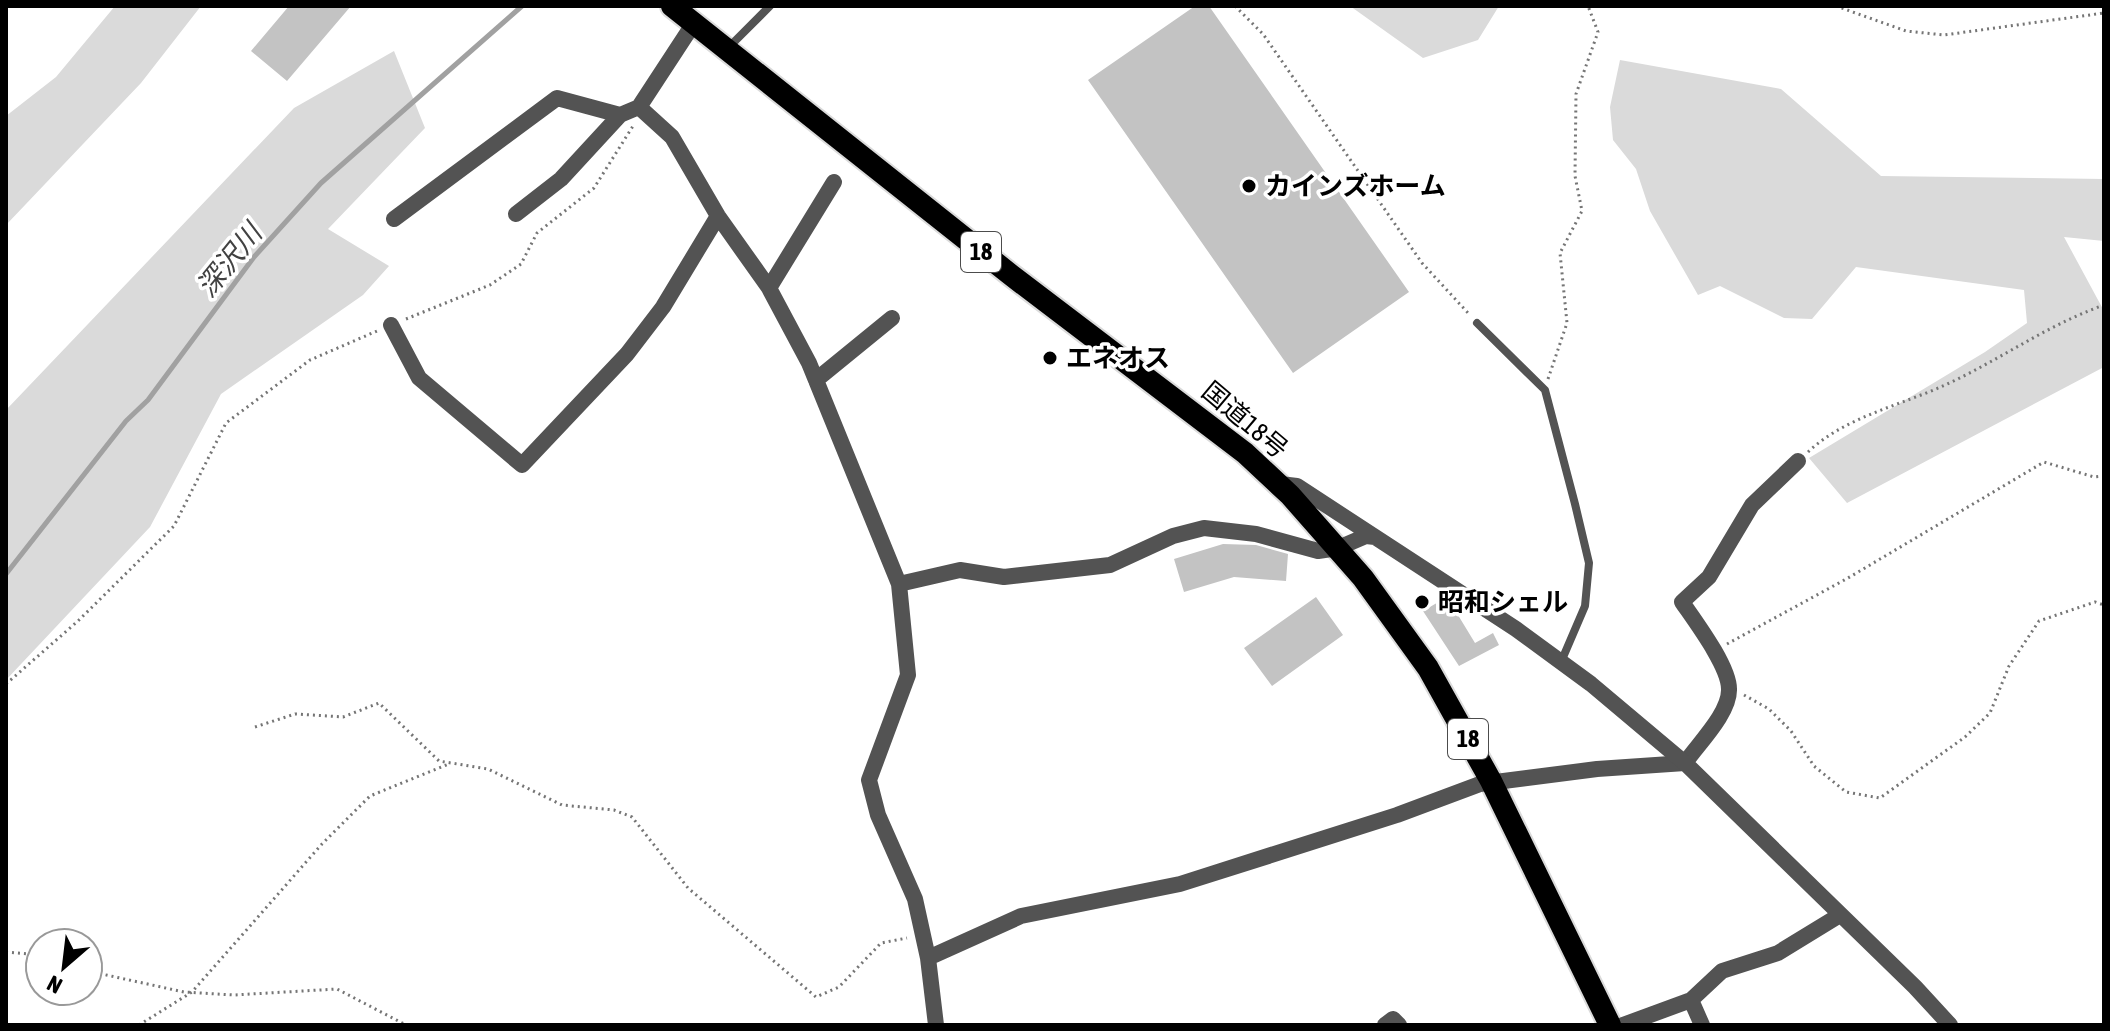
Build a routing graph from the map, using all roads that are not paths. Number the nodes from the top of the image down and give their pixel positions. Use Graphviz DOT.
graph roads {
  1 [pos="770,6"];
  2 [pos="683,17"];
  3 [pos="725,51"];
  4 [pos="639,107"];
  5 [pos="620,115"];
  6 [pos="834,182"];
  7 [pos="516,214"];
  8 [pos="718,216"];
  9 [pos="394,219"];
  10 [pos="769,288"];
  11 [pos="892,318"];
  12 [pos="1477,323"];
  13 [pos="391,325"];
  14 [pos="816,380"];
  15 [pos="1798,461"];
  16 [pos="1278,483"];
  17 [pos="1375,537"];
  18 [pos="1338,548"];
  19 [pos="899,584"];
  20 [pos="1561,662"];
  21 [pos="1685,763"];
  22 [pos="1491,781"];
  23 [pos="1840,915"];
  24 [pos="928,958"];
  25 [pos="1691,1000"];
  26 [pos="936,1025"];
  27 [pos="1385,1025"];
  28 [pos="1399,1025"];
  29 [pos="1610,1025"];
  30 [pos="1623,1025"];
  31 [pos="1702,1025"];
  32 [pos="1950,1025"];
  1 -- 3 [label="lane"];
  2 -- 3 [label="highway, 国道18号 / 18"];
  2 -- 4 [label="street"];
  3 -- 16 [label="highway, 国道18号 / 18"];
  4 -- 5 [label="street"];
  4 -- 8 [label="street"];
  5 -- 7 [label="street"];
  5 -- 9 [label="street"];
  6 -- 10 [label="street"];
  8 -- 10 [label="street"];
  8 -- 13 [label="street"];
  10 -- 14 [label="street"];
  11 -- 14 [label="street"];
  12 -- 20 [label="lane"];
  14 -- 19 [label="street"];
  15 -- 21 [label="street"];
  16 -- 17 [label="street"];
  16 -- 18 [label="highway, 国道18号 / 18"];
  17 -- 18 [label="street"];
  17 -- 20 [label="street"];
  18 -- 19 [label="street"];
  18 -- 22 [label="highway, 国道18号 / 18"];
  19 -- 24 [label="street"];
  20 -- 21 [label="street"];
  21 -- 22 [label="street"];
  21 -- 23 [label="street"];
  22 -- 24 [label="street"];
  22 -- 29 [label="highway, 国道18号 / 18"];
  23 -- 25 [label="street"];
  23 -- 32 [label="street"];
  24 -- 26 [label="street"];
  25 -- 30 [label="street"];
  25 -- 31 [label="street"];
  27 -- 28 [label="street"];
}
